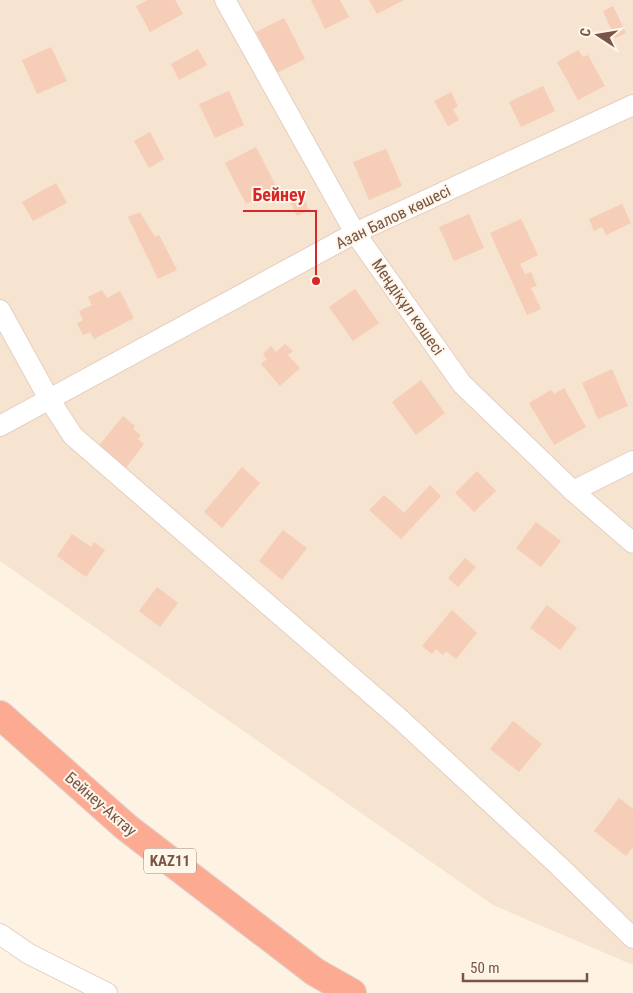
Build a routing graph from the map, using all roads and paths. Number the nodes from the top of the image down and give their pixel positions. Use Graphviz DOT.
graph roads {
  1 [pos="225,0"];
  2 [pos="633,104"];
  3 [pos="355,233"];
  4 [pos="0,310"];
  5 [pos="49,400"];
  6 [pos="0,426"];
  7 [pos="633,461"];
  8 [pos="573,491"];
  9 [pos="633,543"];
  10 [pos="0,715"];
  11 [pos="0,934"];
  12 [pos="633,938"];
  13 [pos="107,993"];
  14 [pos="352,993"];
  1 -- 3 [label="street, Меңдіқұл көшесі"];
  2 -- 3 [label="street, Азан Балов көшесі"];
  3 -- 5 [label="street, Азан Балов көшесі"];
  3 -- 8 [label="street, Меңдіқұл көшесі"];
  4 -- 5 [label="street"];
  5 -- 6 [label="street, Азан Балов көшесі"];
  5 -- 12 [label="street"];
  7 -- 8 [label="street"];
  8 -- 9 [label="street, Меңдіқұл көшесі"];
  10 -- 14 [label="highway, Бейнеу-Актау / KAZ11"];
  11 -- 13 [label="street"];
}
